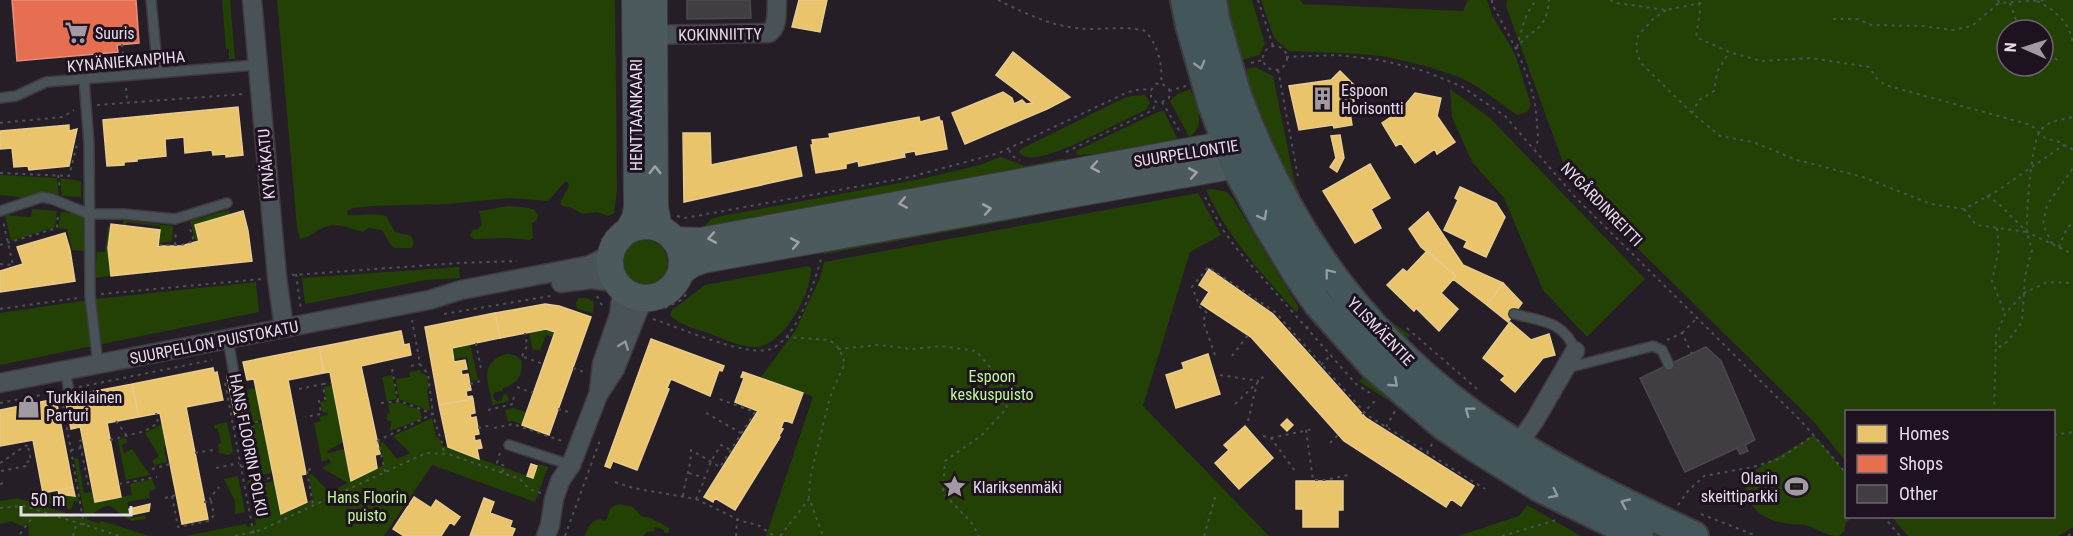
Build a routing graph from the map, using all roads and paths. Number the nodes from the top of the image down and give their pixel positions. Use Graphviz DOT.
graph roads {
  1 [pos="151,0"];
  2 [pos="252,0"];
  3 [pos="635,0"];
  4 [pos="654,0"];
  5 [pos="777,0"];
  6 [pos="998,0"];
  7 [pos="1258,0"];
  8 [pos="1492,0"];
  9 [pos="1537,0"];
  10 [pos="1549,0"];
  11 [pos="1610,0"];
  12 [pos="1689,0"];
  13 [pos="1705,0"];
  14 [pos="2037,0"];
  15 [pos="2046,0"];
  16 [pos="1999,1"];
  17 [pos="2010,2"];
  18 [pos="1699,3"];
  19 [pos="1688,5"];
  20 [pos="1666,10"];
  21 [pos="1200,11"];
  22 [pos="2015,18"];
  23 [pos="1833,20"];
  24 [pos="644,35"];
  25 [pos="2073,44"];
  26 [pos="1273,46"];
  27 [pos="1516,50"];
  28 [pos="1729,52"];
  29 [pos="1287,57"];
  30 [pos="2055,58"];
  31 [pos="2060,62"];
  32 [pos="257,65"];
  33 [pos="1278,70"];
  34 [pos="158,73"];
  35 [pos="84,79"];
  36 [pos="1161,83"];
  37 [pos="1186,86"];
  38 [pos="1151,90"];
  39 [pos="1169,91"];
  40 [pos="260,93"];
  41 [pos="0,98"];
  42 [pos="1224,100"];
  43 [pos="1156,102"];
  44 [pos="1162,102"];
  45 [pos="86,106"];
  46 [pos="1692,113"];
  47 [pos="2073,117"];
  48 [pos="0,123"];
  49 [pos="2039,132"];
  50 [pos="1183,138"];
  51 [pos="1254,143"];
  52 [pos="89,144"];
  53 [pos="2064,145"];
  54 [pos="1534,148"];
  55 [pos="1009,149"];
  56 [pos="2073,150"];
  57 [pos="1059,154"];
  58 [pos="1231,154"];
  59 [pos="1024,162"];
  60 [pos="2032,166"];
  61 [pos="2073,168"];
  62 [pos="0,173"];
  63 [pos="1302,185"];
  64 [pos="1987,196"];
  65 [pos="59,202"];
  66 [pos="228,203"];
  67 [pos="1964,209"];
  68 [pos="0,211"];
  69 [pos="89,214"];
  70 [pos="186,216"];
  71 [pos="2073,222"];
  72 [pos="668,227"];
  73 [pos="1997,228"];
  74 [pos="2027,232"];
  75 [pos="8,243"];
  76 [pos="2052,244"];
  77 [pos="0,245"];
  78 [pos="159,245"];
  79 [pos="2060,247"];
  80 [pos="2073,254"];
  81 [pos="822,259"];
  82 [pos="610,261"];
  83 [pos="0,264"];
  84 [pos="262,279"];
  85 [pos="687,279"];
  86 [pos="2073,283"];
  87 [pos="263,287"];
  88 [pos="2024,293"];
  89 [pos="551,296"];
  90 [pos="653,308"];
  91 [pos="605,310"];
  92 [pos="441,314"];
  93 [pos="1514,314"];
  94 [pos="2005,314"];
  95 [pos="1698,318"];
  96 [pos="412,320"];
  97 [pos="1306,323"];
  98 [pos="1404,326"];
  99 [pos="284,328"];
  100 [pos="1309,332"];
  101 [pos="525,333"];
  102 [pos="1682,333"];
  103 [pos="1248,335"];
  104 [pos="786,337"];
  105 [pos="476,343"];
  106 [pos="1653,346"];
  107 [pos="229,348"];
  108 [pos="838,349"];
  109 [pos="1995,350"];
  110 [pos="1575,351"];
  111 [pos="1692,354"];
  112 [pos="1215,355"];
  113 [pos="1232,356"];
  114 [pos="1330,356"];
  115 [pos="98,364"];
  116 [pos="420,364"];
  117 [pos="543,364"];
  118 [pos="1321,364"];
  119 [pos="1669,365"];
  120 [pos="411,366"];
  121 [pos="589,367"];
  122 [pos="573,368"];
  123 [pos="1565,368"];
  124 [pos="392,369"];
  125 [pos="481,369"];
  126 [pos="65,371"];
  127 [pos="1220,375"];
  128 [pos="1265,375"];
  129 [pos="238,376"];
  130 [pos="224,381"];
  131 [pos="481,381"];
  132 [pos="1258,382"];
  133 [pos="0,383"];
  134 [pos="331,383"];
  135 [pos="322,384"];
  136 [pos="470,384"];
  137 [pos="517,387"];
  138 [pos="299,389"];
  139 [pos="69,393"];
  140 [pos="437,393"];
  141 [pos="533,393"];
  142 [pos="431,394"];
  143 [pos="514,394"];
  144 [pos="1482,394"];
  145 [pos="598,395"];
  146 [pos="1378,398"];
  147 [pos="719,399"];
  148 [pos="398,400"];
  149 [pos="0,403"];
  150 [pos="381,404"];
  151 [pos="1235,404"];
  152 [pos="576,405"];
  153 [pos="558,409"];
  154 [pos="488,410"];
  155 [pos="1994,410"];
  156 [pos="1395,411"];
  157 [pos="64,413"];
  158 [pos="156,413"];
  159 [pos="706,413"];
  160 [pos="1363,413"];
  161 [pos="433,414"];
  162 [pos="305,417"];
  163 [pos="116,421"];
  164 [pos="262,421"];
  165 [pos="1248,421"];
  166 [pos="251,423"];
  167 [pos="233,427"];
  168 [pos="1386,427"];
  169 [pos="478,428"];
  170 [pos="1313,429"];
  171 [pos="1306,430"];
  172 [pos="2073,432"];
  173 [pos="741,433"];
  174 [pos="445,434"];
  175 [pos="440,435"];
  176 [pos="1338,435"];
  177 [pos="1814,435"];
  178 [pos="2055,435"];
  179 [pos="127,436"];
  180 [pos="1263,436"];
  181 [pos="601,437"];
  182 [pos="1271,438"];
  183 [pos="83,440"];
  184 [pos="110,440"];
  185 [pos="1434,440"];
  186 [pos="1330,443"];
  187 [pos="33,445"];
  188 [pos="509,445"];
  189 [pos="28,446"];
  190 [pos="81,448"];
  191 [pos="71,450"];
  192 [pos="213,450"];
  193 [pos="731,450"];
  194 [pos="195,453"];
  195 [pos="444,453"];
  196 [pos="1427,453"];
  197 [pos="1508,459"];
  198 [pos="711,461"];
  199 [pos="240,462"];
  200 [pos="0,463"];
  201 [pos="497,463"];
  202 [pos="563,463"];
  203 [pos="170,464"];
  204 [pos="259,464"];
  205 [pos="242,467"];
  206 [pos="216,468"];
  207 [pos="315,468"];
  208 [pos="152,469"];
  209 [pos="1,471"];
  210 [pos="1295,471"];
  211 [pos="385,472"];
  212 [pos="689,472"];
  213 [pos="1845,472"];
  214 [pos="502,473"];
  215 [pos="1348,475"];
  216 [pos="157,477"];
  217 [pos="273,477"];
  218 [pos="7,482"];
  219 [pos="615,482"];
  220 [pos="92,483"];
  221 [pos="703,483"];
  222 [pos="0,484"];
  223 [pos="119,484"];
  224 [pos="219,487"];
  225 [pos="1485,489"];
  226 [pos="1216,494"];
  227 [pos="683,496"];
  228 [pos="165,498"];
  229 [pos="696,499"];
  230 [pos="809,499"];
  231 [pos="541,500"];
  232 [pos="211,501"];
  233 [pos="204,502"];
  234 [pos="313,505"];
  235 [pos="1678,505"];
  236 [pos="0,508"];
  237 [pos="38,510"];
  238 [pos="1885,518"];
  239 [pos="737,519"];
  240 [pos="1559,520"];
  241 [pos="77,522"];
  242 [pos="84,525"];
  243 [pos="548,530"];
  244 [pos="2073,532"];
  245 [pos="20,534"];
  246 [pos="254,534"];
  247 [pos="73,536"];
  248 [pos="120,536"];
  249 [pos="235,536"];
  250 [pos="565,536"];
  251 [pos="736,536"];
  252 [pos="774,536"];
  253 [pos="780,536"];
  254 [pos="823,536"];
  255 [pos="979,536"];
  256 [pos="1204,536"];
  257 [pos="1502,536"];
  258 [pos="1639,536"];
  259 [pos="1694,536"];
  260 [pos="1900,536"];
  261 [pos="2068,536"];
  1 -- 34 [label="lane"];
  2 -- 32 [label="street, KYNÄKATU"];
  3 -- 24 [label="main road, HENTTAANKAARI"];
  4 -- 24 [label="main road, HENTTAANKAARI"];
  5 -- 24 [label="street, KOKINNIITTY"];
  6 -- 36 [label="path"];
  7 -- 26 [label="path"];
  8 -- 27 [label="path"];
  9 -- 27 [label="path"];
  10 -- 27 [label="path"];
  11 -- 20 [label="path"];
  12 -- 19 [label="path"];
  13 -- 18 [label="path"];
  14 -- 15 [label="path"];
  14 -- 17 [label="path"];
  14 -- 25 [label="path"];
  16 -- 17 [label="path"];
  16 -- 23 [label="path"];
  17 -- 22 [label="path"];
  18 -- 19 [label="path"];
  18 -- 28 [label="path"];
  19 -- 20 [label="path"];
  20 -- 46 [label="path"];
  21 -- 42 [label="main road, YLISMÄENTIE, bridge"];
  72 -- 24 [label="main road, HENTTAANKAARI, one-way"];
  24 -- 82 [label="main road, HENTTAANKAARI"];
  26 -- 29 [label="path"];
  26 -- 33 [label="path"];
  27 -- 54 [label="path"];
  28 -- 46 [label="path"];
  28 -- 49 [label="path"];
  29 -- 33 [label="path"];
  29 -- 54 [label="path, NYGÅRDINREITTI"];
  30 -- 31 [label="path"];
  32 -- 34 [label="lane, KYNÄNIEKANPIHA"];
  32 -- 40 [label="street, KYNÄKATU"];
  33 -- 63 [label="path"];
  34 -- 35 [label="lane, KYNÄNIEKANPIHA"];
  35 -- 41 [label="lane, KYNÄNIEKANPIHA"];
  35 -- 45 [label="lane"];
  36 -- 38 [label="path"];
  36 -- 39 [label="path"];
  37 -- 39 [label="path"];
  38 -- 43 [label="path"];
  38 -- 55 [label="path"];
  39 -- 44 [label="path"];
  40 -- 45 [label="path"];
  40 -- 99 [label="street, KYNÄKATU"];
  42 -- 51 [label="main road, YLISMÄENTIE"];
  42 -- 58 [label="main road, YLISMÄENTIE"];
  43 -- 44 [label="path"];
  43 -- 57 [label="path"];
  44 -- 50 [label="path"];
  45 -- 48 [label="path"];
  45 -- 52 [label="lane"];
  46 -- 67 [label="path"];
  47 -- 49 [label="path"];
  49 -- 53 [label="path"];
  49 -- 60 [label="path"];
  51 -- 58 [label="main road, SUURPELLONTIE"];
  197 -- 51 [label="main road, YLISMÄENTIE, one-way"];
  52 -- 62 [label="path"];
  52 -- 69 [label="lane"];
  53 -- 56 [label="path"];
  53 -- 60 [label="path"];
  54 -- 95 [label="path, NYGÅRDINREITTI"];
  55 -- 59 [label="path"];
  55 -- 72 [label="path"];
  58 -- 72 [label="main road, SUURPELLONTIE, one-way"];
  85 -- 58 [label="main road, SUURPELLONTIE, one-way"];
  58 -- 197 [label="main road, YLISMÄENTIE, one-way"];
  60 -- 64 [label="path"];
  60 -- 74 [label="path"];
  61 -- 76 [label="path"];
  64 -- 67 [label="path"];
  64 -- 74 [label="path"];
  65 -- 68 [label="lane"];
  65 -- 69 [label="lane"];
  65 -- 75 [label="path"];
  66 -- 70 [label="lane"];
  67 -- 73 [label="path"];
  68 -- 75 [label="path"];
  69 -- 70 [label="lane"];
  69 -- 115 [label="lane"];
  70 -- 78 [label="path"];
  71 -- 79 [label="path"];
  72 -- 82 [label="main road, SUURPELLONTIE"];
  72 -- 85 [label="main road, HENTTAANKAARI"];
  73 -- 74 [label="path"];
  73 -- 94 [label="path"];
  74 -- 76 [label="path"];
  74 -- 88 [label="path"];
  75 -- 77 [label="path"];
  75 -- 83 [label="path"];
  76 -- 79 [label="path"];
  79 -- 80 [label="path"];
  81 -- 104 [label="path"];
  82 -- 82 [label="path"];
  82 -- 90 [label="main road"];
  82 -- 91 [label="path"];
  82 -- 99 [label="street, SUURPELLON PUISTOKATU"];
  82 -- 145 [label="street"];
  84 -- 87 [label="path"];
  85 -- 90 [label="main road"];
  85 -- 90 [label="path"];
  86 -- 88 [label="path"];
  88 -- 94 [label="path"];
  88 -- 109 [label="path"];
  89 -- 92 [label="path"];
  90 -- 104 [label="path"];
  145 -- 90 [label="street, one-way"];
  93 -- 110 [label="lane"];
  94 -- 109 [label="path"];
  95 -- 102 [label="path"];
  95 -- 177 [label="path, NYGÅRDINREITTI"];
  96 -- 116 [label="path"];
  97 -- 100 [label="path"];
  98 -- 144 [label="path"];
  99 -- 107 [label="street, SUURPELLON PUISTOKATU"];
  101 -- 117 [label="path"];
  102 -- 106 [label="path"];
  102 -- 111 [label="path"];
  103 -- 113 [label="path"];
  104 -- 108 [label="path"];
  105 -- 125 [label="path"];
  106 -- 119 [label="lane"];
  106 -- 123 [label="lane"];
  107 -- 115 [label="street, SUURPELLON PUISTOKATU"];
  107 -- 129 [label="lane"];
  107 -- 139 [label="path"];
  108 -- 230 [label="path"];
  108 -- 255 [label="path"];
  109 -- 155 [label="path"];
  110 -- 123 [label="street"];
  112 -- 118 [label="path"];
  114 -- 118 [label="path"];
  115 -- 126 [label="street, SUURPELLON PUISTOKATU"];
  116 -- 120 [label="path"];
  116 -- 142 [label="path"];
  118 -- 160 [label="path"];
  121 -- 122 [label="path"];
  123 -- 197 [label="street"];
  124 -- 148 [label="path"];
  126 -- 133 [label="street, SUURPELLON PUISTOKATU"];
  126 -- 139 [label="lane"];
  127 -- 132 [label="path"];
  128 -- 132 [label="path"];
  129 -- 166 [label="path"];
  130 -- 167 [label="path, HANS FLOORIN POLKU"];
  131 -- 136 [label="path"];
  132 -- 151 [label="path"];
  132 -- 165 [label="path"];
  134 -- 135 [label="path"];
  135 -- 138 [label="path"];
  135 -- 162 [label="path"];
  137 -- 141 [label="path"];
  139 -- 149 [label="path"];
  140 -- 142 [label="path"];
  142 -- 161 [label="path"];
  143 -- 154 [label="path"];
  145 -- 202 [label="street"];
  146 -- 160 [label="path"];
  147 -- 173 [label="path"];
  148 -- 150 [label="path"];
  148 -- 161 [label="path"];
  152 -- 153 [label="path"];
  156 -- 168 [label="path"];
  157 -- 191 [label="path"];
  158 -- 179 [label="path"];
  159 -- 173 [label="path"];
  160 -- 168 [label="path"];
  161 -- 175 [label="path"];
  161 -- 211 [label="path"];
  163 -- 179 [label="path"];
  164 -- 166 [label="path"];
  166 -- 167 [label="path"];
  166 -- 204 [label="path"];
  167 -- 199 [label="path, HANS FLOORIN POLKU"];
  168 -- 196 [label="path"];
  169 -- 202 [label="path"];
  170 -- 171 [label="path"];
  171 -- 182 [label="path"];
  171 -- 215 [label="path"];
  172 -- 178 [label="path"];
  173 -- 193 [label="path"];
  174 -- 175 [label="path"];
  175 -- 195 [label="path"];
  176 -- 186 [label="path"];
  177 -- 213 [label="path, NYGÅRDINREITTI"];
  177 -- 235 [label="path"];
  179 -- 184 [label="path"];
  180 -- 182 [label="path"];
  181 -- 250 [label="path"];
  182 -- 210 [label="path"];
  183 -- 190 [label="path"];
  185 -- 196 [label="path"];
  187 -- 189 [label="path"];
  188 -- 202 [label="lane"];
  189 -- 200 [label="path"];
  189 -- 209 [label="path"];
  190 -- 191 [label="path"];
  190 -- 220 [label="path"];
  191 -- 242 [label="path"];
  192 -- 194 [label="path"];
  193 -- 198 [label="path"];
  193 -- 198 [label="path"];
  195 -- 211 [label="path"];
  195 -- 214 [label="path"];
  196 -- 225 [label="path"];
  197 -- 258 [label="main road, YLISMÄENTIE, one-way"];
  259 -- 197 [label="main road, YLISMÄENTIE, one-way"];
  198 -- 212 [label="path"];
  198 -- 212 [label="path"];
  199 -- 205 [label="path, HANS FLOORIN POLKU"];
  199 -- 206 [label="path"];
  201 -- 214 [label="path"];
  202 -- 243 [label="street"];
  203 -- 208 [label="path"];
  204 -- 205 [label="path"];
  204 -- 217 [label="path"];
  205 -- 246 [label="path, HANS FLOORIN POLKU"];
  207 -- 234 [label="path"];
  211 -- 234 [label="path"];
  212 -- 227 [label="path"];
  214 -- 231 [label="path"];
  216 -- 223 [label="path"];
  218 -- 222 [label="path"];
  219 -- 227 [label="path"];
  221 -- 229 [label="path"];
  224 -- 232 [label="path"];
  226 -- 256 [label="path"];
  227 -- 229 [label="path"];
  228 -- 232 [label="path"];
  229 -- 239 [label="path"];
  230 -- 253 [label="path"];
  230 -- 254 [label="path"];
  232 -- 233 [label="path"];
  234 -- 246 [label="path"];
  236 -- 237 [label="path"];
  237 -- 241 [label="path"];
  237 -- 245 [label="path"];
  238 -- 260 [label="path"];
  239 -- 251 [label="path"];
  239 -- 252 [label="path"];
  240 -- 257 [label="path"];
  241 -- 242 [label="path"];
  241 -- 247 [label="path"];
  242 -- 248 [label="path"];
  244 -- 261 [label="path"];
  246 -- 249 [label="path"];
}
